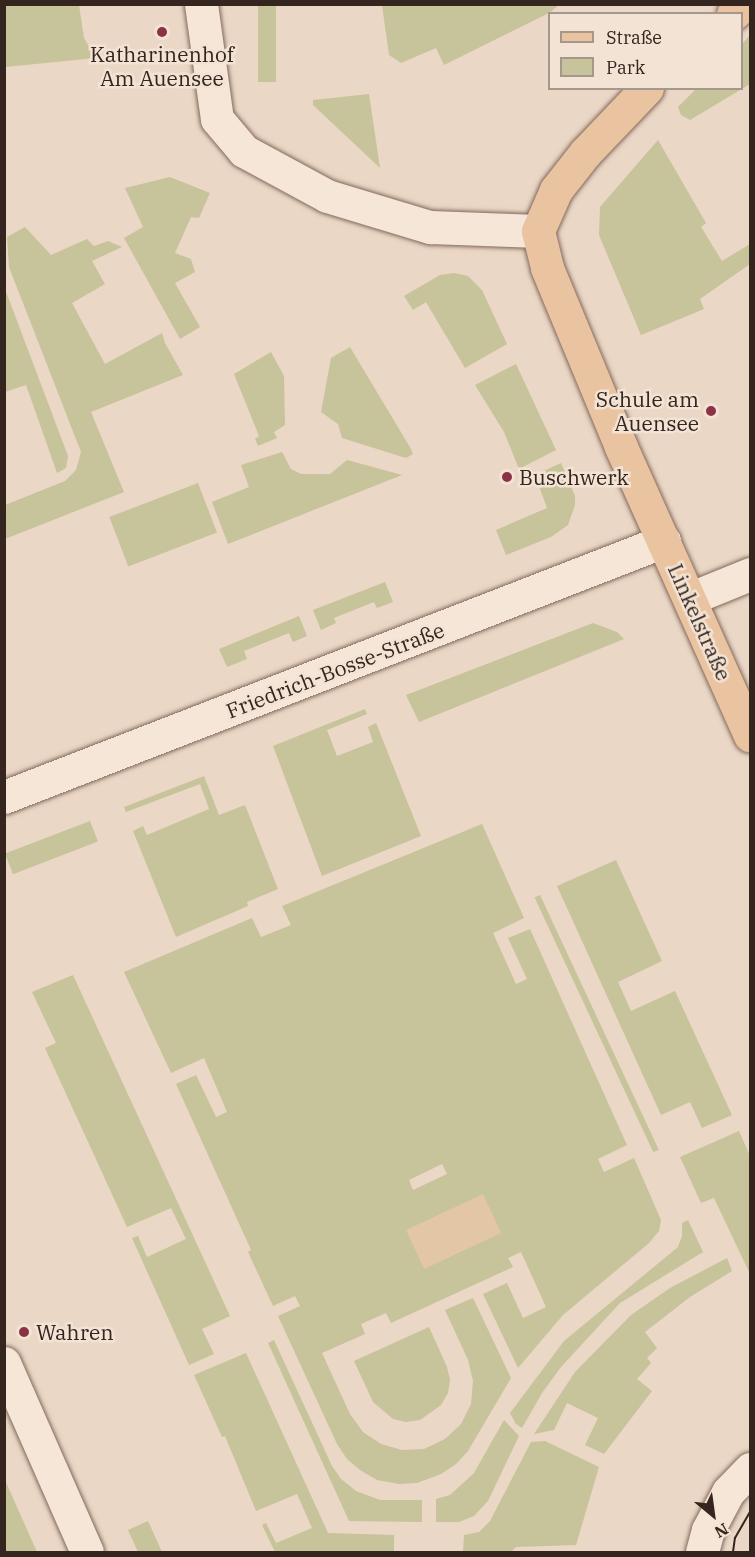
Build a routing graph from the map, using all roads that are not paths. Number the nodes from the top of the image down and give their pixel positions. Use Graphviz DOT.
graph roads {
  1 [pos="201,4"];
  2 [pos="645,90"];
  3 [pos="538,231"];
  4 [pos="664,541"];
  5 [pos="750,574"];
  6 [pos="690,597"];
  7 [pos="750,736"];
  8 [pos="4,797"];
  9 [pos="4,1363"];
  10 [pos="750,1469"];
  11 [pos="87,1552"];
  12 [pos="702,1552"];
  1 -- 3 [label="street"];
  2 -- 3 [label="main road"];
  3 -- 4 [label="main road, Linkelstraße"];
  4 -- 6 [label="main road, Linkelstraße"];
  4 -- 8 [label="street, Friedrich-Bosse-Straße"];
  5 -- 6 [label="street"];
  6 -- 7 [label="main road, Linkelstraße"];
  9 -- 11 [label="street"];
  10 -- 12 [label="street"];
}
